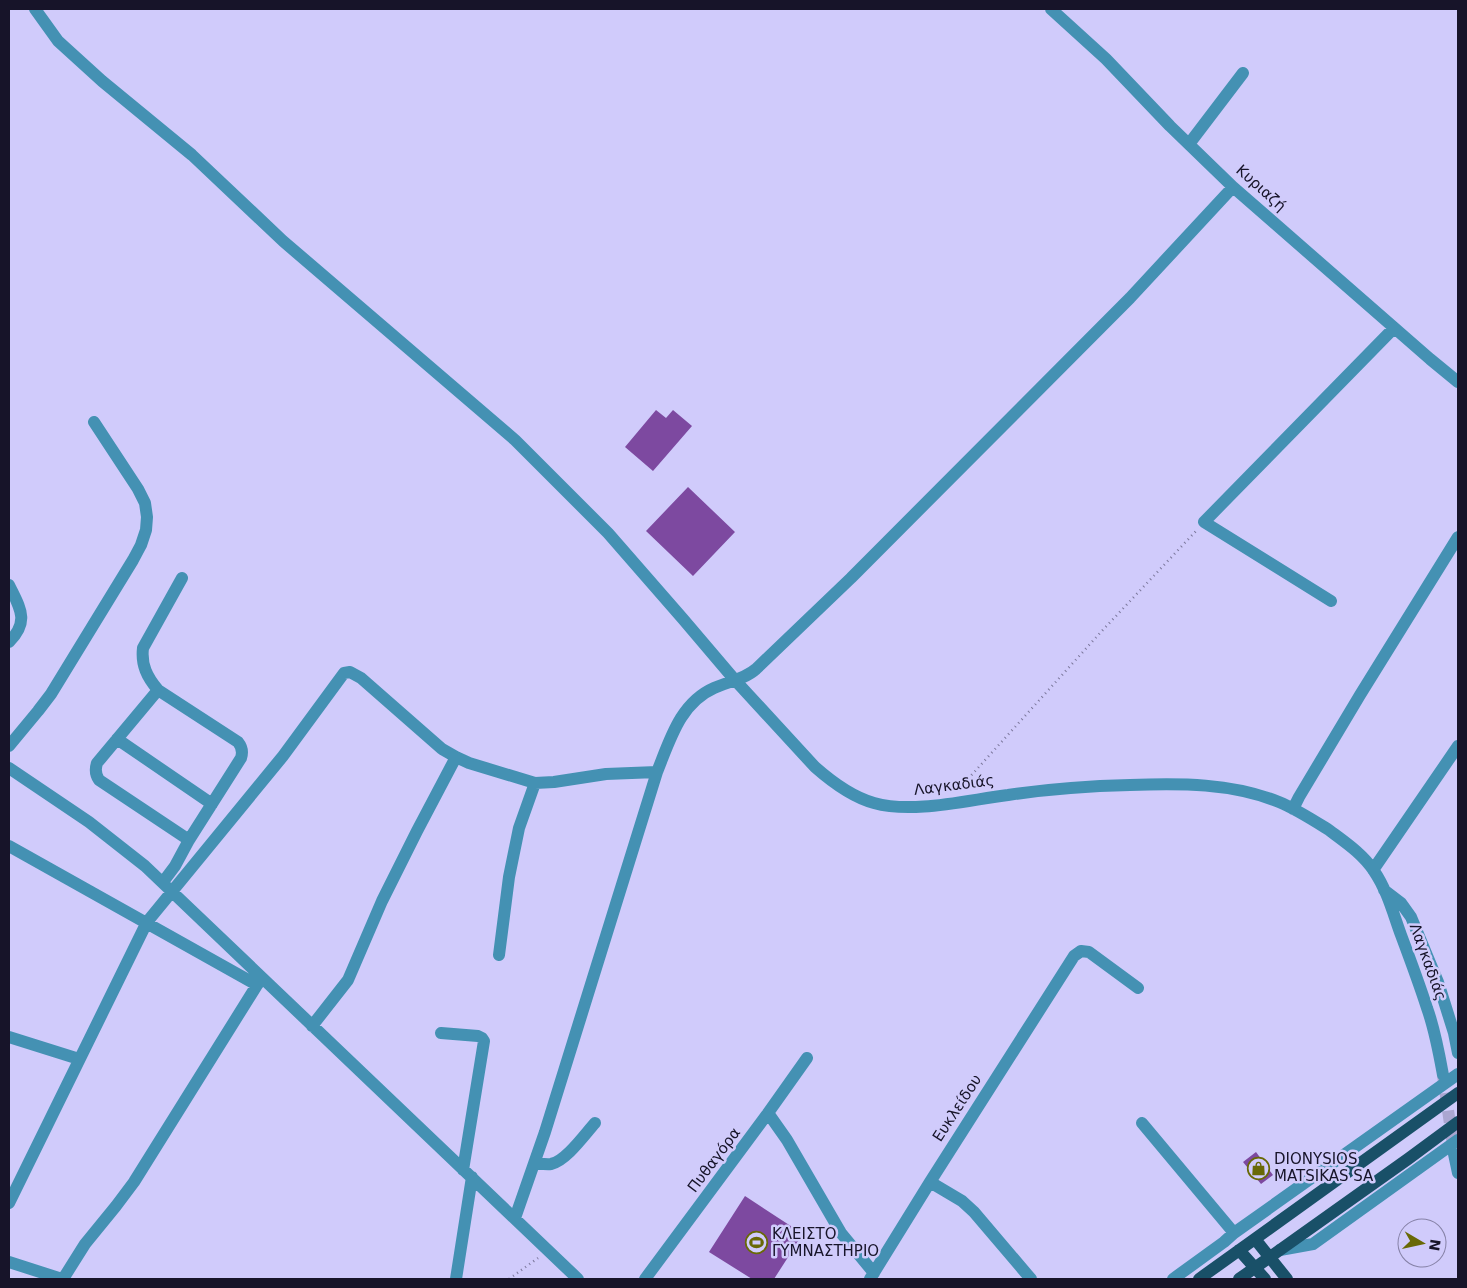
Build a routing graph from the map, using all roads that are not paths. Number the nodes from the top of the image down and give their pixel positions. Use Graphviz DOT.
graph roads {
  1 [pos="35,9"];
  2 [pos="1051,9"];
  3 [pos="1243,74"];
  4 [pos="1189,144"];
  5 [pos="1233,186"];
  6 [pos="1394,328"];
  7 [pos="1457,379"];
  8 [pos="94,422"];
  9 [pos="1458,536"];
  10 [pos="182,578"];
  11 [pos="9,585"];
  12 [pos="1330,601"];
  13 [pos="9,642"];
  14 [pos="734,679"];
  15 [pos="158,690"];
  16 [pos="117,739"];
  17 [pos="9,746"];
  18 [pos="1458,746"];
  19 [pos="456,757"];
  20 [pos="9,768"];
  21 [pos="657,772"];
  22 [pos="535,783"];
  23 [pos="212,804"];
  24 [pos="1293,809"];
  25 [pos="189,840"];
  26 [pos="9,846"];
  27 [pos="1374,870"];
  28 [pos="167,886"];
  29 [pos="1384,890"];
  30 [pos="146,922"];
  31 [pos="499,955"];
  32 [pos="260,982"];
  33 [pos="1438,982"];
  34 [pos="1138,988"];
  35 [pos="1458,1013"];
  36 [pos="312,1026"];
  37 [pos="441,1033"];
  38 [pos="9,1037"];
  39 [pos="1458,1053"];
  40 [pos="806,1058"];
  41 [pos="79,1059"];
  42 [pos="1458,1074"];
  43 [pos="1443,1075"];
  44 [pos="1458,1093"];
  45 [pos="768,1113"];
  46 [pos="1458,1122"];
  47 [pos="595,1123"];
  48 [pos="1142,1123"];
  49 [pos="1458,1140"];
  50 [pos="1454,1154"];
  51 [pos="535,1162"];
  52 [pos="467,1173"];
  53 [pos="1458,1173"];
  54 [pos="930,1182"];
  55 [pos="9,1203"];
  56 [pos="515,1218"];
  57 [pos="1234,1233"];
  58 [pos="1255,1239"];
  59 [pos="1239,1250"];
  60 [pos="1275,1253"];
  61 [pos="9,1262"];
  62 [pos="1254,1268"];
  63 [pos="872,1276"];
  64 [pos="62,1279"];
  65 [pos="456,1279"];
  66 [pos="578,1279"];
  67 [pos="645,1279"];
  68 [pos="1032,1279"];
  69 [pos="1173,1279"];
  70 [pos="1199,1279"];
  71 [pos="1239,1279"];
  72 [pos="1265,1279"];
  73 [pos="1287,1279"];
  1 -- 14 [label="street, Λαγκαδιάς"];
  2 -- 4 [label="street, Κυριαζή"];
  3 -- 4 [label="street"];
  4 -- 5 [label="street, Κυριαζή"];
  5 -- 6 [label="street, Κυριαζή"];
  5 -- 14 [label="street"];
  6 -- 7 [label="street, Κυριαζή"];
  6 -- 12 [label="street"];
  8 -- 17 [label="street"];
  9 -- 24 [label="street"];
  10 -- 15 [label="street"];
  11 -- 13 [label="street"];
  14 -- 21 [label="street"];
  14 -- 24 [label="street, Λαγκαδιάς"];
  15 -- 16 [label="street"];
  15 -- 23 [label="street"];
  16 -- 23 [label="street"];
  16 -- 25 [label="street"];
  18 -- 27 [label="street"];
  19 -- 22 [label="street"];
  19 -- 28 [label="street"];
  19 -- 36 [label="street"];
  20 -- 28 [label="street"];
  21 -- 22 [label="street"];
  21 -- 51 [label="street"];
  22 -- 31 [label="street"];
  23 -- 25 [label="street"];
  24 -- 27 [label="street, Λαγκαδιάς"];
  25 -- 28 [label="street"];
  26 -- 30 [label="street"];
  27 -- 29 [label="street, Λαγκαδιάς"];
  28 -- 30 [label="street"];
  28 -- 32 [label="street"];
  29 -- 33 [label="street, Λαγκαδιάς"];
  29 -- 43 [label="street, Λαγκαδιάς"];
  30 -- 32 [label="street"];
  30 -- 41 [label="street"];
  32 -- 36 [label="street"];
  32 -- 64 [label="street"];
  33 -- 35 [label="street, Λαγκαδιάς"];
  33 -- 39 [label="street, Λαγκαδιάς"];
  34 -- 54 [label="street, Ευκλείδου"];
  36 -- 52 [label="street"];
  37 -- 52 [label="street"];
  38 -- 41 [label="street"];
  40 -- 45 [label="street, Πυθαγόρα"];
  41 -- 55 [label="street"];
  42 -- 57 [label="street"];
  44 -- 58 [label="main road"];
  45 -- 63 [label="street"];
  45 -- 67 [label="street, Πυθαγόρα"];
  46 -- 60 [label="main road"];
  47 -- 51 [label="street"];
  48 -- 57 [label="street"];
  49 -- 60 [label="street"];
  50 -- 53 [label="street"];
  51 -- 56 [label="street"];
  52 -- 56 [label="street"];
  52 -- 65 [label="street"];
  54 -- 63 [label="street, Ευκλείδου"];
  54 -- 68 [label="street"];
  56 -- 66 [label="street"];
  57 -- 69 [label="street"];
  58 -- 59 [label="main road"];
  58 -- 60 [label="main road"];
  59 -- 62 [label="main road"];
  59 -- 70 [label="main road"];
  60 -- 62 [label="main road"];
  60 -- 73 [label="main road"];
  61 -- 64 [label="street"];
  62 -- 71 [label="main road"];
  62 -- 72 [label="main road"];
}
